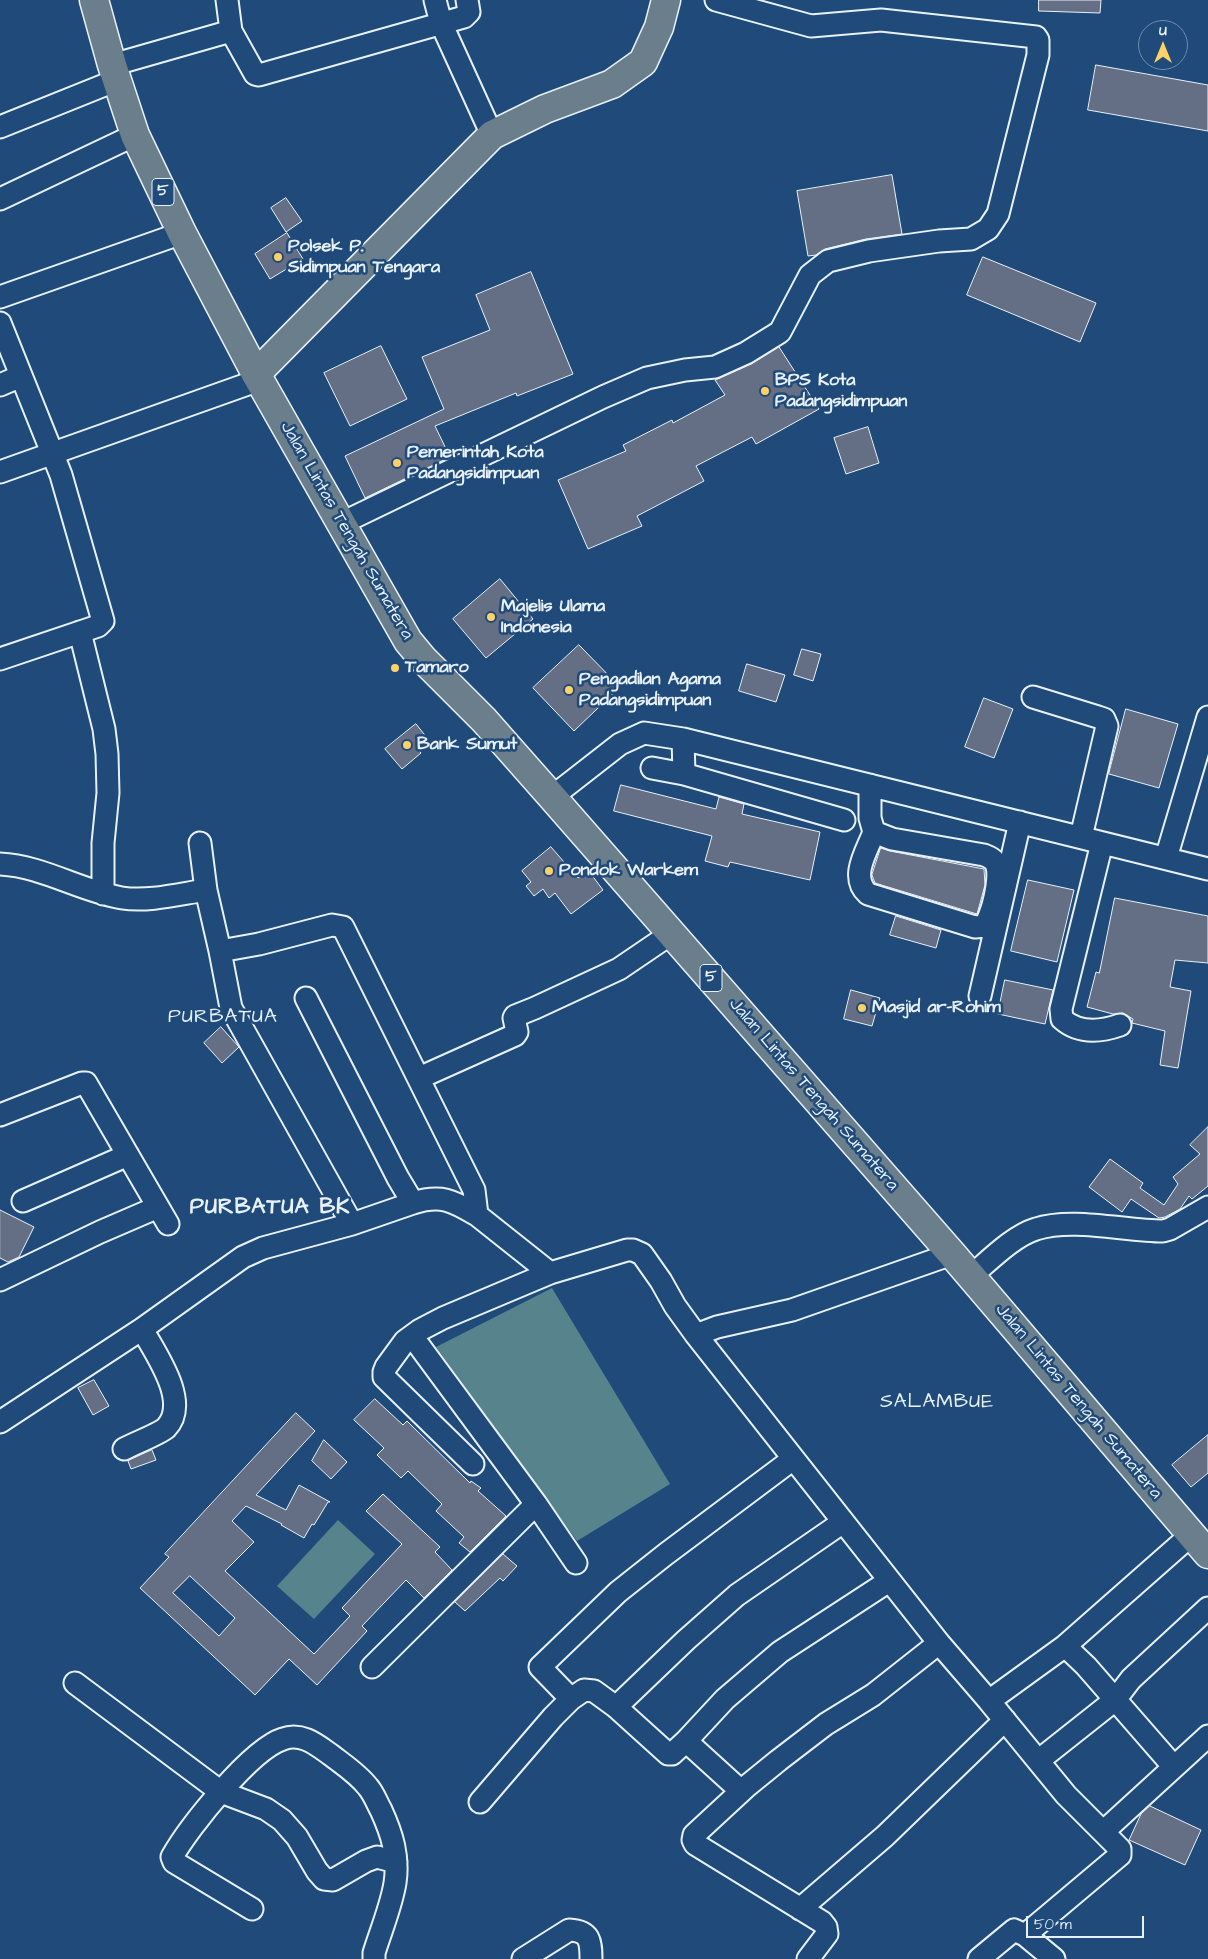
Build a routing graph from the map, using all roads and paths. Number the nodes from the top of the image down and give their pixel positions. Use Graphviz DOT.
graph roads {
  1 [pos="94,0"];
  2 [pos="227,0"];
  3 [pos="435,0"];
  4 [pos="467,0"];
  5 [pos="666,0"];
  6 [pos="716,0"];
  7 [pos="441,23"];
  8 [pos="231,31"];
  9 [pos="114,72"];
  10 [pos="0,127"];
  11 [pos="135,135"];
  12 [pos="492,135"];
  13 [pos="0,199"];
  14 [pos="182,233"];
  15 [pos="0,297"];
  16 [pos="0,323"];
  17 [pos="21,376"];
  18 [pos="258,377"];
  19 [pos="0,385"];
  20 [pos="52,454"];
  21 [pos="0,472"];
  22 [pos="340,524"];
  23 [pos="80,632"];
  24 [pos="0,659"];
  25 [pos="1033,697"];
  26 [pos="1208,717"];
  27 [pos="683,739"];
  28 [pos="652,768"];
  29 [pos="684,774"];
  30 [pos="870,785"];
  31 [pos="552,797"];
  32 [pos="844,820"];
  33 [pos="1020,822"];
  34 [pos="874,832"];
  35 [pos="1081,837"];
  36 [pos="200,843"];
  37 [pos="1102,843"];
  38 [pos="1166,858"];
  39 [pos="0,864"];
  40 [pos="1208,869"];
  41 [pos="206,890"];
  42 [pos="104,894"];
  43 [pos="672,933"];
  44 [pos="220,951"];
  45 [pos="980,996"];
  46 [pos="306,998"];
  47 [pos="1120,1025"];
  48 [pos="419,1078"];
  49 [pos="0,1115"];
  50 [pos="128,1155"];
  51 [pos="23,1202"];
  52 [pos="413,1203"];
  53 [pos="1208,1207"];
  54 [pos="477,1215"];
  55 [pos="352,1224"];
  56 [pos="952,1254"];
  57 [pos="550,1273"];
  58 [pos="971,1276"];
  59 [pos="0,1280"];
  60 [pos="142,1328"];
  61 [pos="696,1334"];
  62 [pos="412,1336"];
  63 [pos="0,1422"];
  64 [pos="124,1449"];
  65 [pos="793,1459"];
  66 [pos="473,1464"];
  67 [pos="536,1504"];
  68 [pos="843,1522"];
  69 [pos="1200,1545"];
  70 [pos="576,1563"];
  71 [pos="889,1581"];
  72 [pos="1208,1608"];
  73 [pos="939,1643"];
  74 [pos="1065,1646"];
  75 [pos="372,1667"];
  76 [pos="75,1683"];
  77 [pos="571,1699"];
  78 [pos="1115,1700"];
  79 [pos="989,1701"];
  80 [pos="616,1707"];
  81 [pos="1005,1720"];
  82 [pos="1208,1736"];
  83 [pos="686,1741"];
  84 [pos="1038,1761"];
  85 [pos="1174,1767"];
  86 [pos="741,1791"];
  87 [pos="221,1792"];
  88 [pos="480,1802"];
  89 [pos="1103,1832"];
  90 [pos="396,1862"];
  91 [pos="252,1909"];
  92 [pos="800,1909"];
  93 [pos="1025,1935"];
  94 [pos="374,1959"];
  95 [pos="523,1959"];
  96 [pos="591,1959"];
  97 [pos="808,1959"];
  98 [pos="979,1959"];
  99 [pos="1054,1959"];
  1 -- 9 [label="main road, Jalan Lintas Tengah Sumatera / 5"];
  2 -- 8 [label="street"];
  3 -- 7 [label="street"];
  4 -- 7 [label="street"];
  5 -- 12 [label="main road"];
  6 -- 22 [label="street"];
  7 -- 8 [label="street"];
  7 -- 12 [label="street"];
  8 -- 9 [label="street"];
  9 -- 10 [label="street"];
  9 -- 11 [label="main road, Jalan Lintas Tengah Sumatera / 5"];
  11 -- 13 [label="street"];
  11 -- 14 [label="main road, Jalan Lintas Tengah Sumatera / 5"];
  12 -- 18 [label="main road"];
  14 -- 15 [label="street"];
  14 -- 18 [label="main road, Jalan Lintas Tengah Sumatera / 5"];
  16 -- 17 [label="street"];
  17 -- 19 [label="street"];
  17 -- 20 [label="street"];
  18 -- 20 [label="street"];
  18 -- 22 [label="main road, Jalan Lintas Tengah Sumatera / 5"];
  20 -- 21 [label="street"];
  20 -- 23 [label="street"];
  22 -- 31 [label="main road, Jalan Lintas Tengah Sumatera / 5"];
  23 -- 24 [label="street"];
  23 -- 42 [label="street"];
  25 -- 35 [label="street"];
  26 -- 38 [label="street"];
  27 -- 29 [label="street"];
  27 -- 30 [label="street"];
  27 -- 31 [label="street"];
  28 -- 29 [label="street"];
  29 -- 32 [label="street"];
  30 -- 33 [label="street"];
  30 -- 34 [label="street"];
  31 -- 43 [label="main road, Jalan Lintas Tengah Sumatera / 5"];
  33 -- 35 [label="street"];
  33 -- 45 [label="street"];
  34 -- 34 [label="street"];
  35 -- 37 [label="street"];
  36 -- 41 [label="street"];
  37 -- 38 [label="street"];
  37 -- 47 [label="street"];
  38 -- 40 [label="street"];
  39 -- 42 [label="street"];
  41 -- 42 [label="street"];
  41 -- 44 [label="street"];
  43 -- 48 [label="street"];
  43 -- 56 [label="main road, Jalan Lintas Tengah Sumatera / 5"];
  44 -- 48 [label="street"];
  44 -- 55 [label="street"];
  46 -- 52 [label="street"];
  48 -- 54 [label="street"];
  49 -- 50 [label="street"];
  50 -- 51 [label="street"];
  50 -- 59 [label="street"];
  52 -- 54 [label="street"];
  52 -- 55 [label="street"];
  53 -- 58 [label="street"];
  54 -- 57 [label="street"];
  55 -- 60 [label="street"];
  56 -- 58 [label="main road, Jalan Lintas Tengah Sumatera / 5"];
  56 -- 61 [label="street"];
  57 -- 61 [label="street"];
  57 -- 62 [label="street"];
  58 -- 69 [label="main road, Jalan Lintas Tengah Sumatera / 5"];
  60 -- 63 [label="street"];
  60 -- 64 [label="street"];
  61 -- 65 [label="street"];
  62 -- 66 [label="street"];
  62 -- 67 [label="street"];
  65 -- 68 [label="street"];
  65 -- 77 [label="street"];
  67 -- 70 [label="street"];
  67 -- 75 [label="street"];
  68 -- 71 [label="street"];
  68 -- 80 [label="street"];
  69 -- 74 [label="street"];
  71 -- 73 [label="street"];
  71 -- 83 [label="street"];
  72 -- 78 [label="street"];
  73 -- 79 [label="street"];
  73 -- 86 [label="street"];
  74 -- 78 [label="street"];
  74 -- 79 [label="street"];
  76 -- 87 [label="street"];
  77 -- 80 [label="street"];
  77 -- 88 [label="street"];
  78 -- 84 [label="street"];
  78 -- 85 [label="street"];
  79 -- 81 [label="street"];
  80 -- 83 [label="street"];
  81 -- 84 [label="street"];
  81 -- 92 [label="street"];
  82 -- 85 [label="street"];
  83 -- 86 [label="street"];
  84 -- 89 [label="street"];
  85 -- 89 [label="street"];
  86 -- 92 [label="street"];
  87 -- 90 [label="street"];
  87 -- 90 [label="street"];
  87 -- 91 [label="street"];
  89 -- 93 [label="street"];
  90 -- 94 [label="street"];
  92 -- 97 [label="street"];
  93 -- 98 [label="street"];
  93 -- 99 [label="street"];
  95 -- 96 [label="street"];
}
